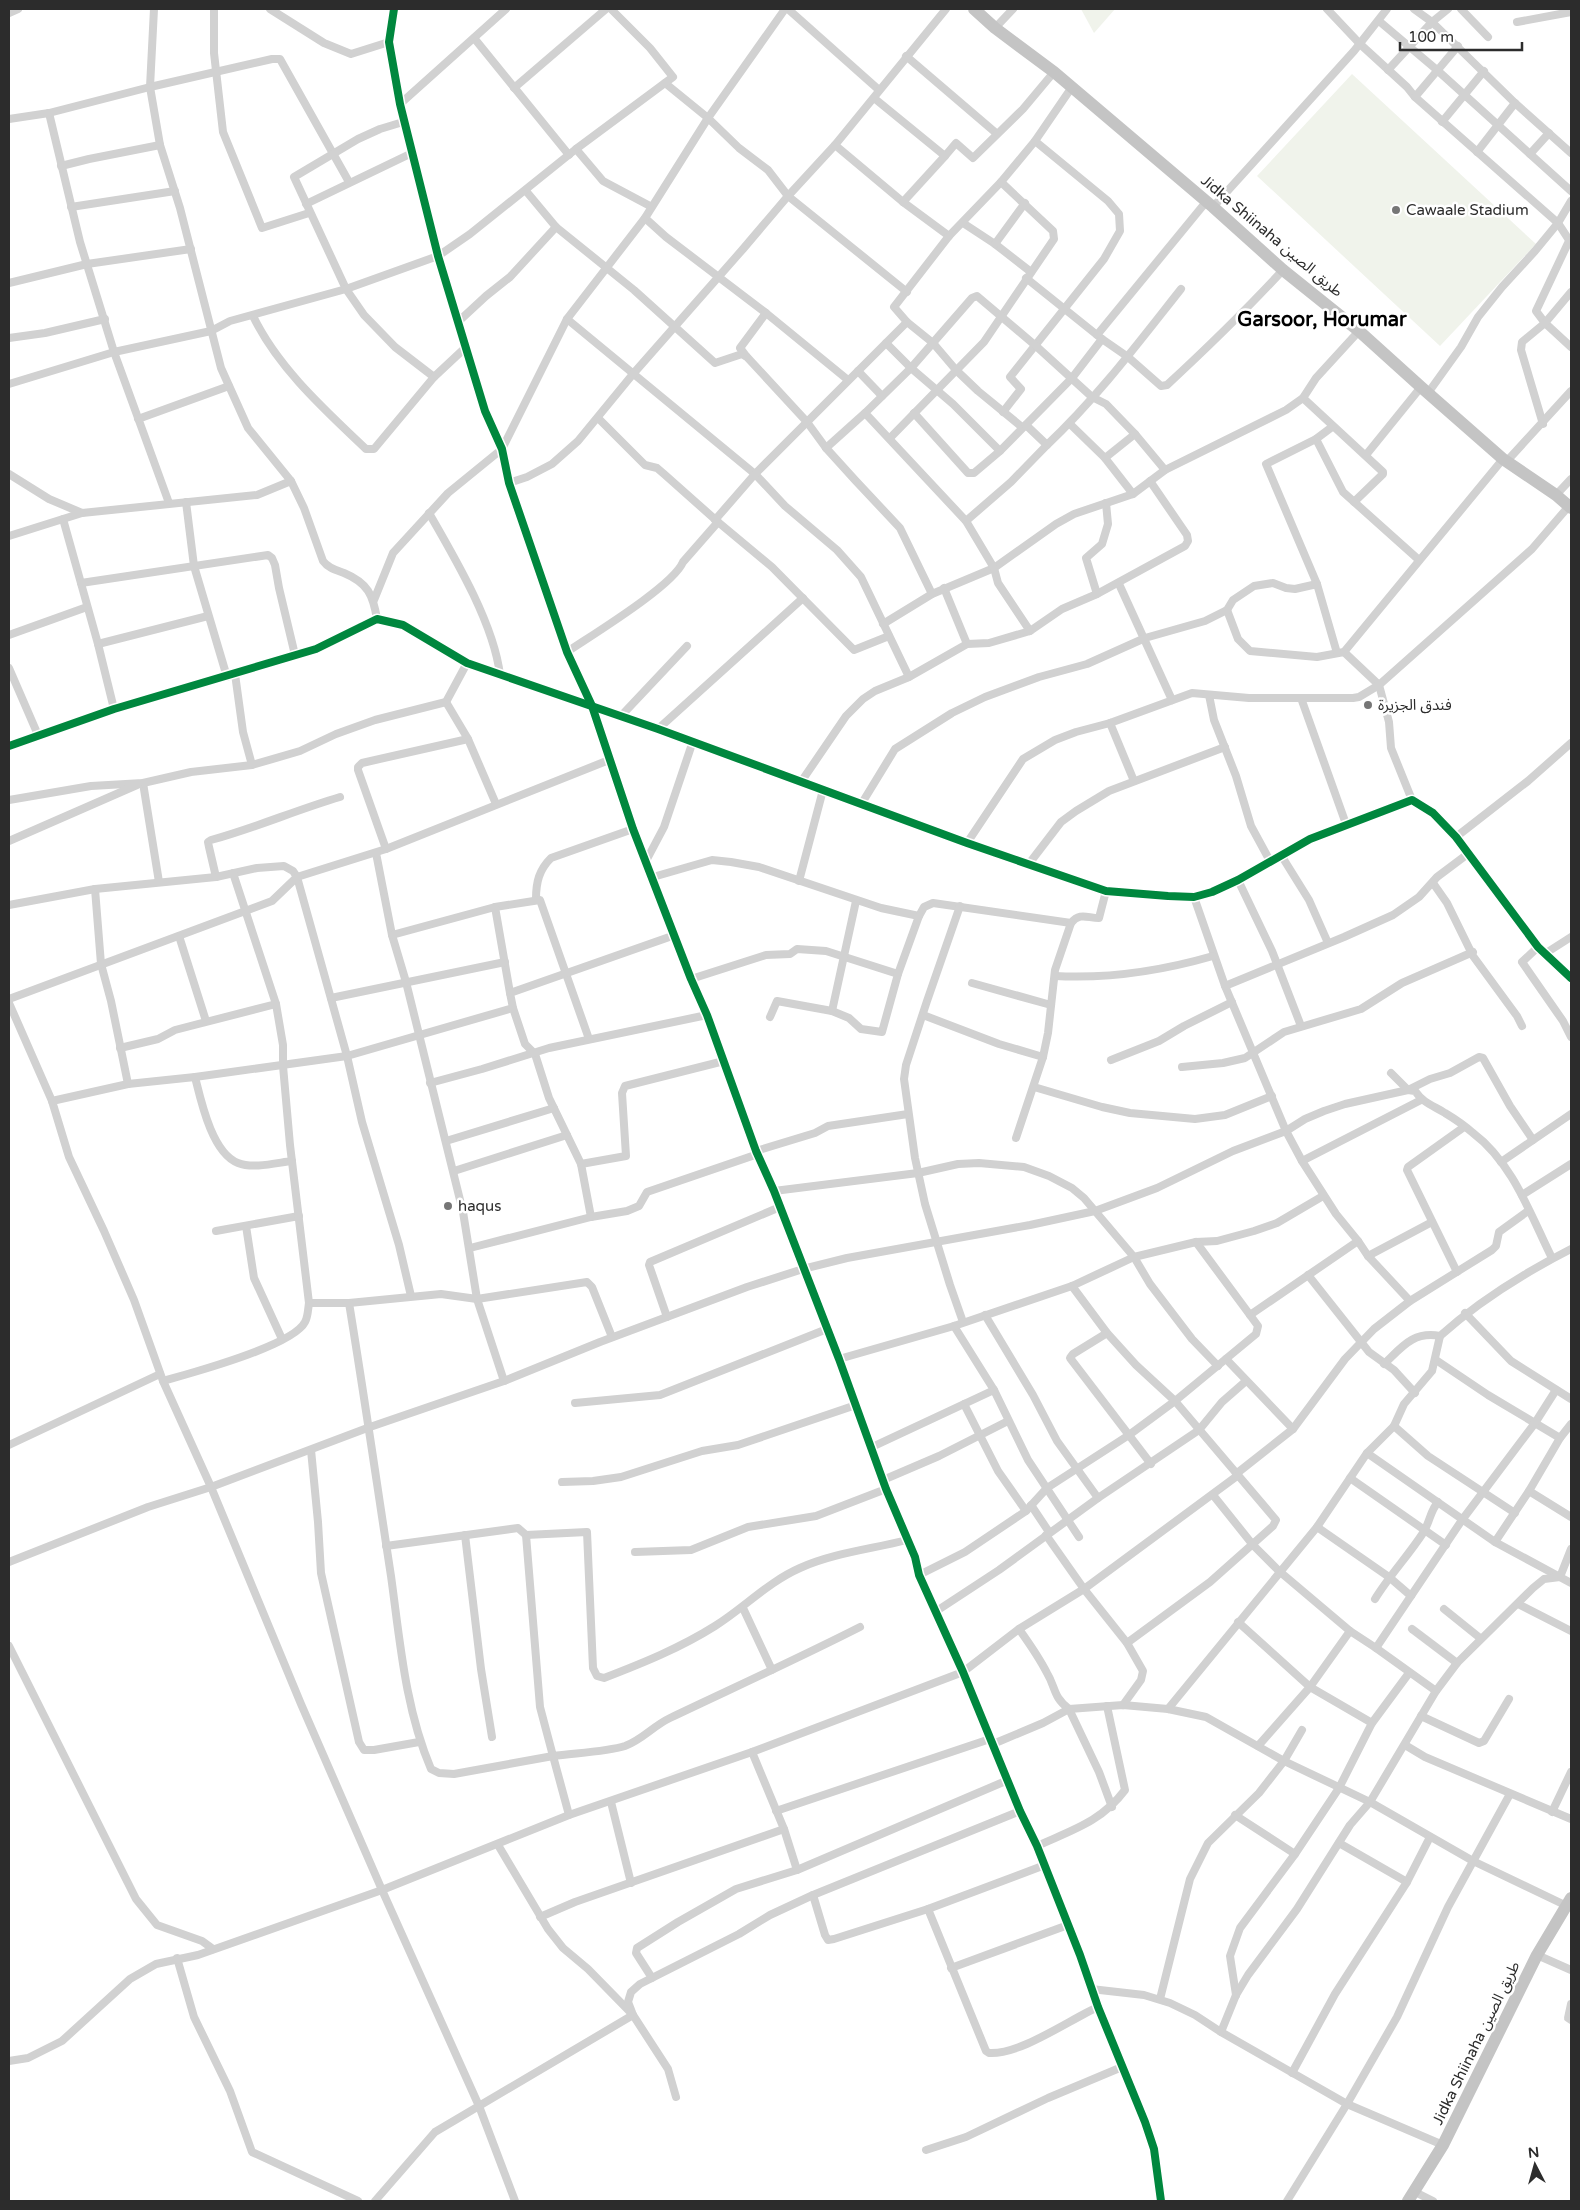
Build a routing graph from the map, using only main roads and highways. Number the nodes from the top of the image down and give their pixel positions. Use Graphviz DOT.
graph roads {
  1 [pos="974,9"];
  2 [pos="1570,507"];
  3 [pos="1569,1902"];
  4 [pos="1410,2196"];
  1 -- 2 [label="main road, Jidka Shiinaha طريق الصين"];
  3 -- 4 [label="main road, Jidka Shiinaha طريق الصين"];
}
